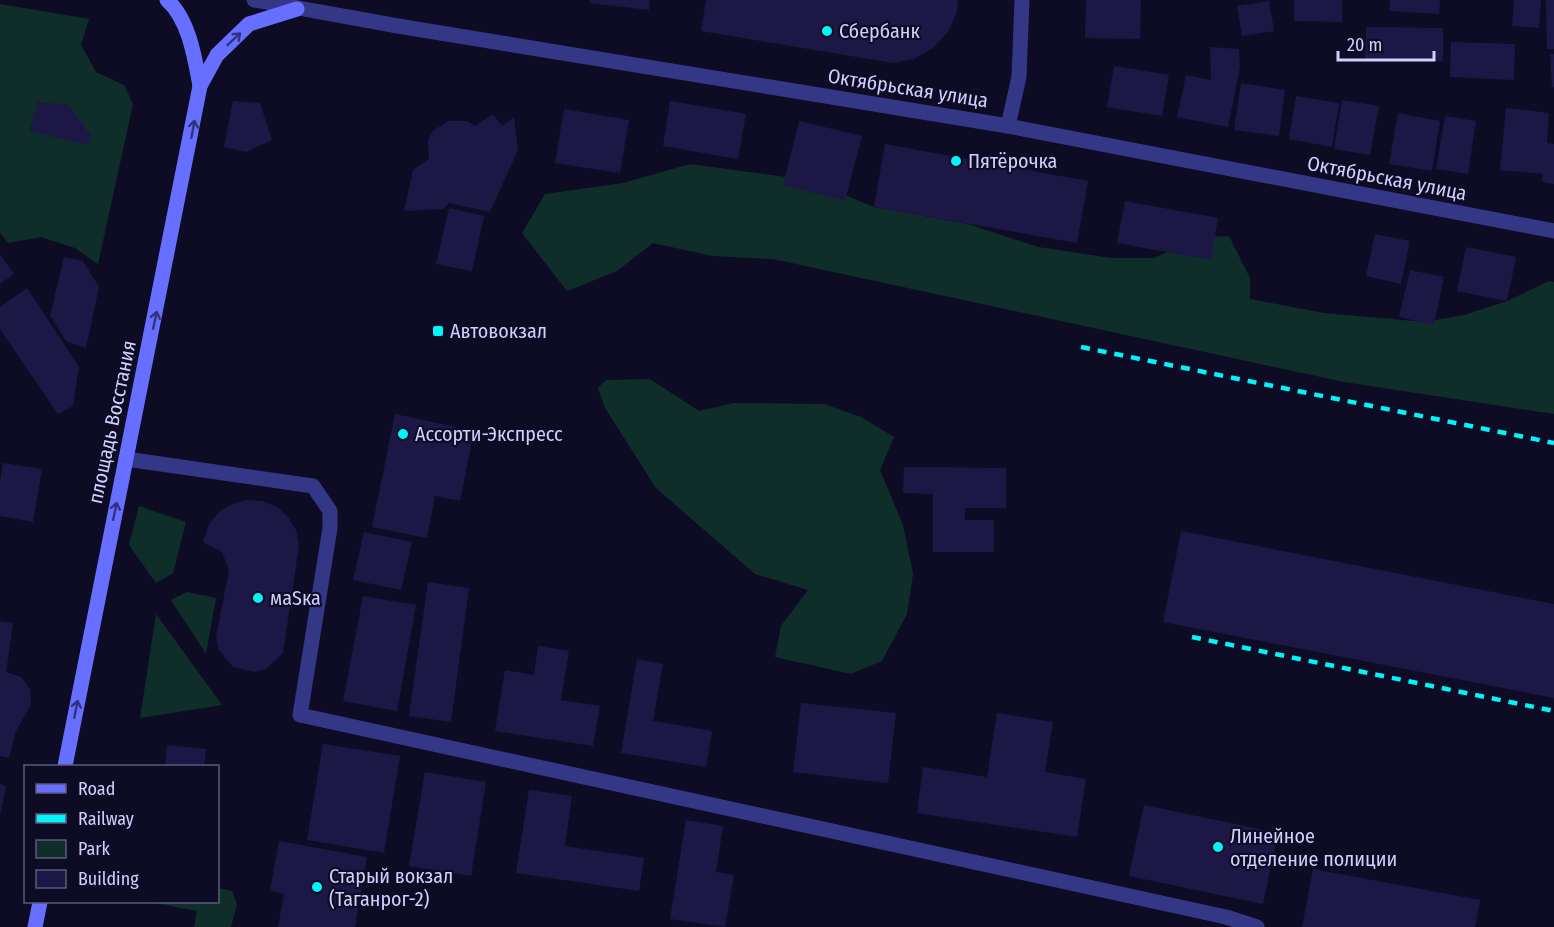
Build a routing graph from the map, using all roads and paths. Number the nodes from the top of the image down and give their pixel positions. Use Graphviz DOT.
graph roads {
  1 [pos="167,0"];
  2 [pos="254,0"];
  3 [pos="1022,0"];
  4 [pos="297,9"];
  5 [pos="200,86"];
  6 [pos="1008,126"];
  7 [pos="1554,231"];
  8 [pos="126,459"];
  9 [pos="65,765"];
  10 [pos="40,903"];
  11 [pos="35,927"];
  12 [pos="1257,927"];
  1 -- 5 [label="main road, площадь Восстания"];
  2 -- 4 [label="street, Октябрьская улица"];
  3 -- 6 [label="street"];
  5 -- 4 [label="main road, площадь Восстания, one-way"];
  4 -- 6 [label="street, Октябрьская улица"];
  8 -- 5 [label="main road, площадь Восстания, one-way"];
  6 -- 7 [label="street, Октябрьская улица"];
  9 -- 8 [label="main road, площадь Восстания, one-way"];
  8 -- 12 [label="street"];
  10 -- 11 [label="main road"];
}
